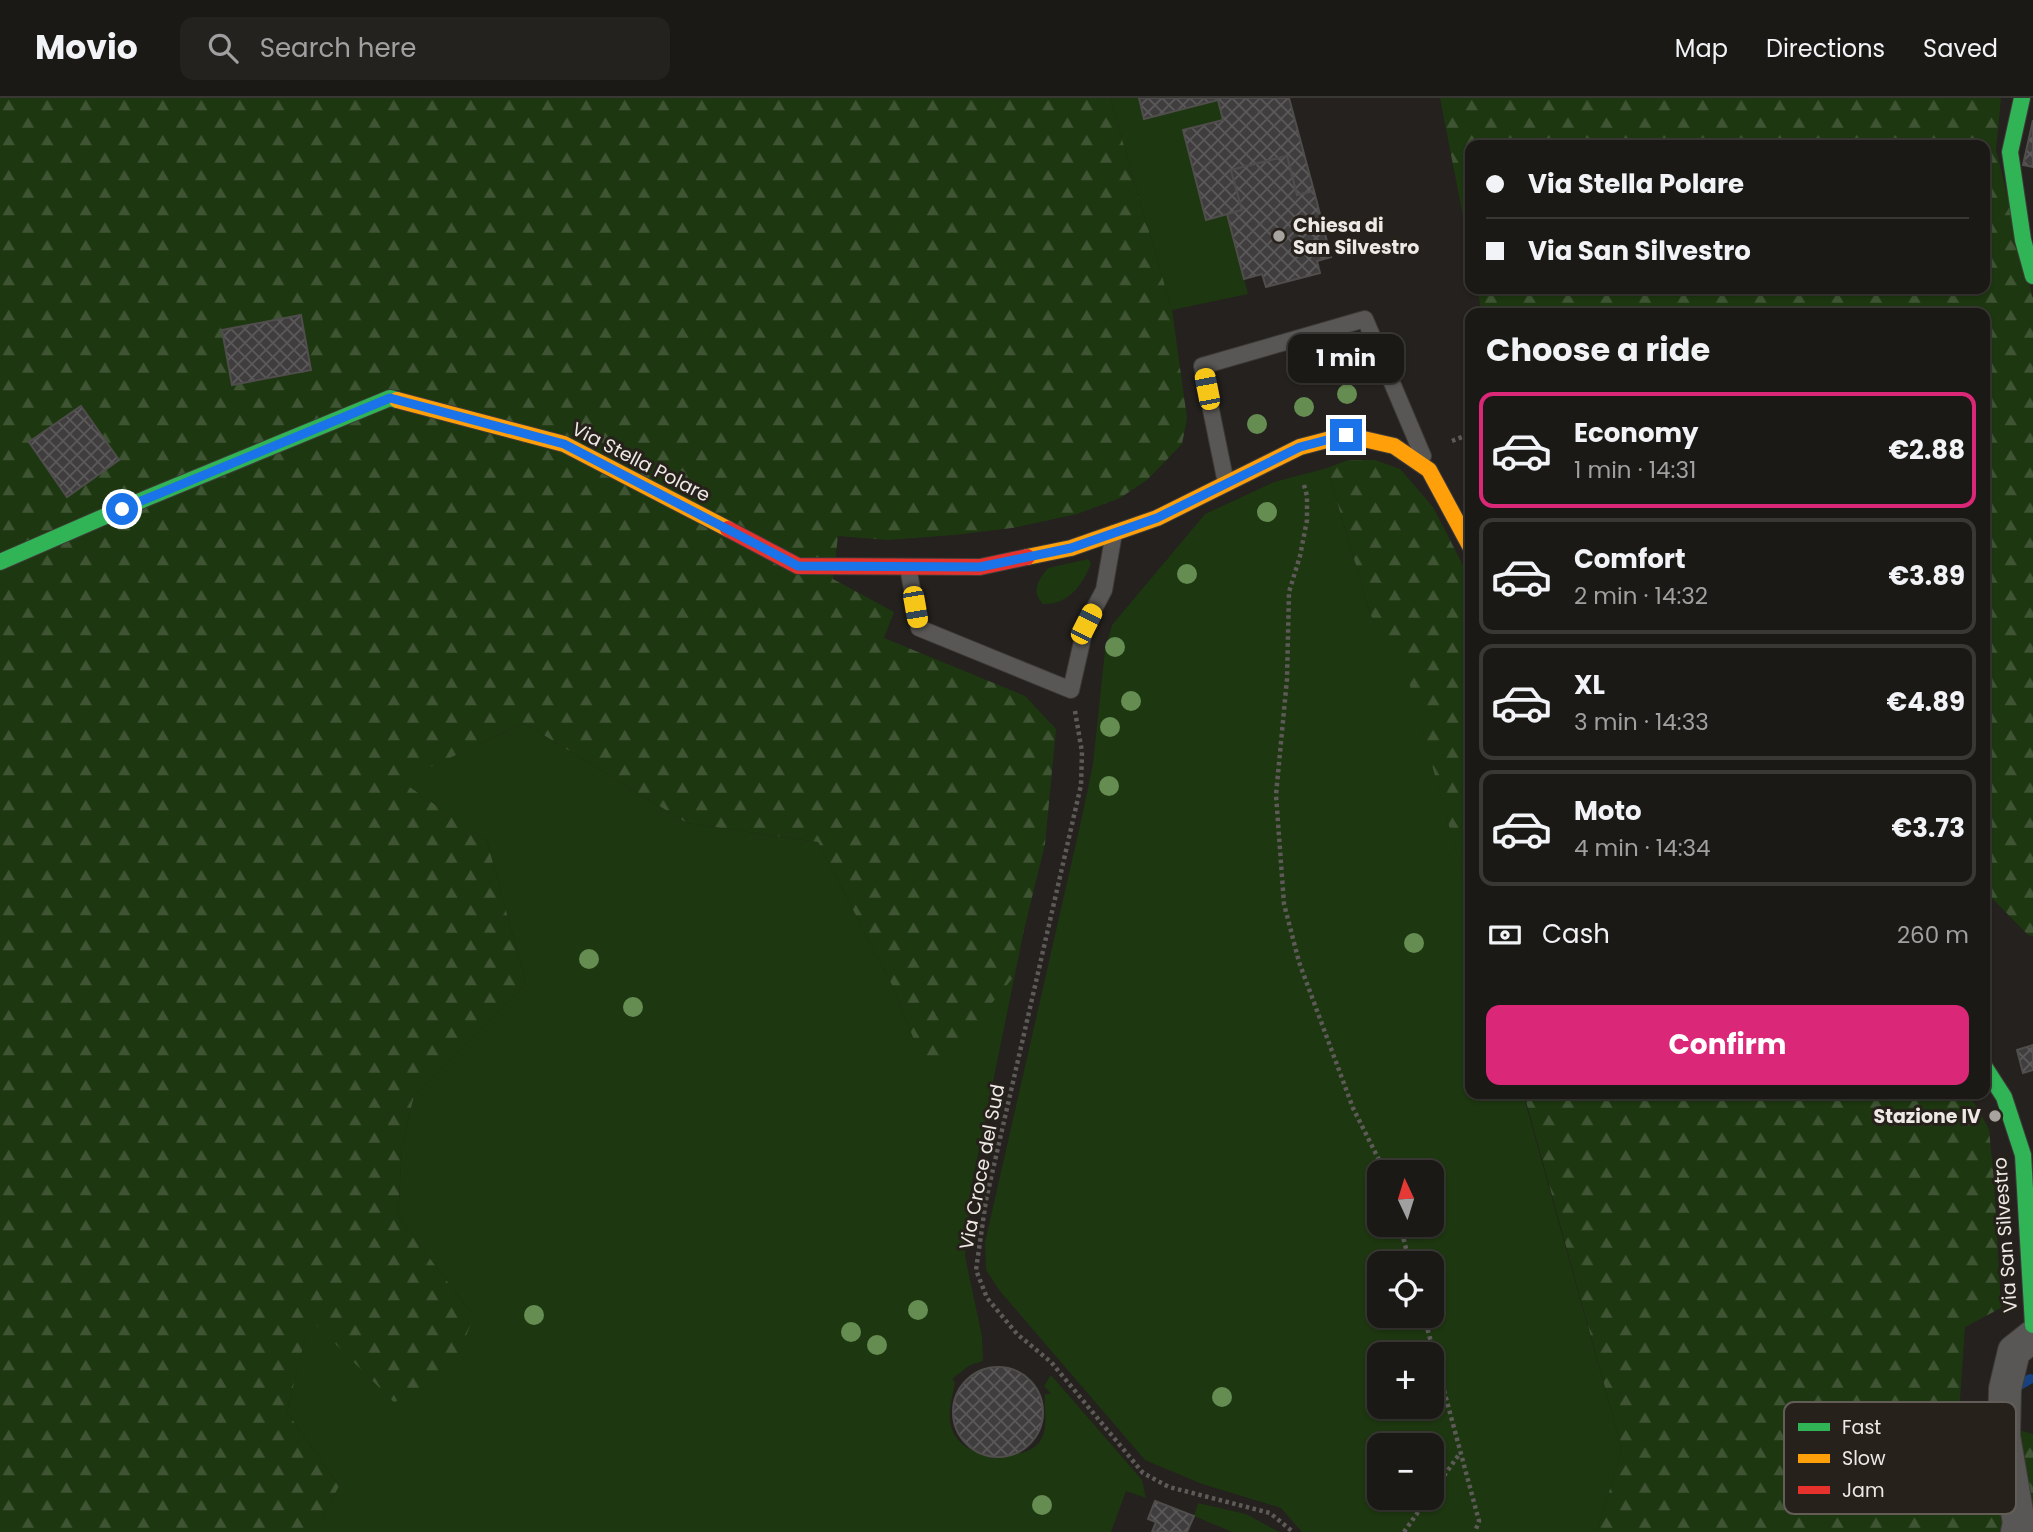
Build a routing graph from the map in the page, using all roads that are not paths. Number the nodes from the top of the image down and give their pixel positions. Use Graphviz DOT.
graph roads {
  1 [pos="2022,98"];
  2 [pos="2033,276"];
  3 [pos="1429,470"];
  4 [pos="1226,483"];
  5 [pos="1115,531"];
  6 [pos="1465,537"];
  7 [pos="0,562"];
  8 [pos="908,567"];
  9 [pos="1990,1075"];
  10 [pos="2033,1325"];
  11 [pos="2033,1336"];
  12 [pos="2005,1402"];
  13 [pos="2016,1506"];
  14 [pos="2017,1532"];
  1 -- 2 [label="street"];
  3 -- 4 [label="street"];
  3 -- 4 [label="lane"];
  3 -- 6 [label="street"];
  4 -- 5 [label="street, Via Stella Polare"];
  5 -- 8 [label="street, Via Stella Polare"];
  5 -- 8 [label="lane"];
  7 -- 8 [label="street, Via Stella Polare"];
  9 -- 10 [label="street, Via San Silvestro"];
  11 -- 12 [label="street"];
  13 -- 14 [label="street"];
}
